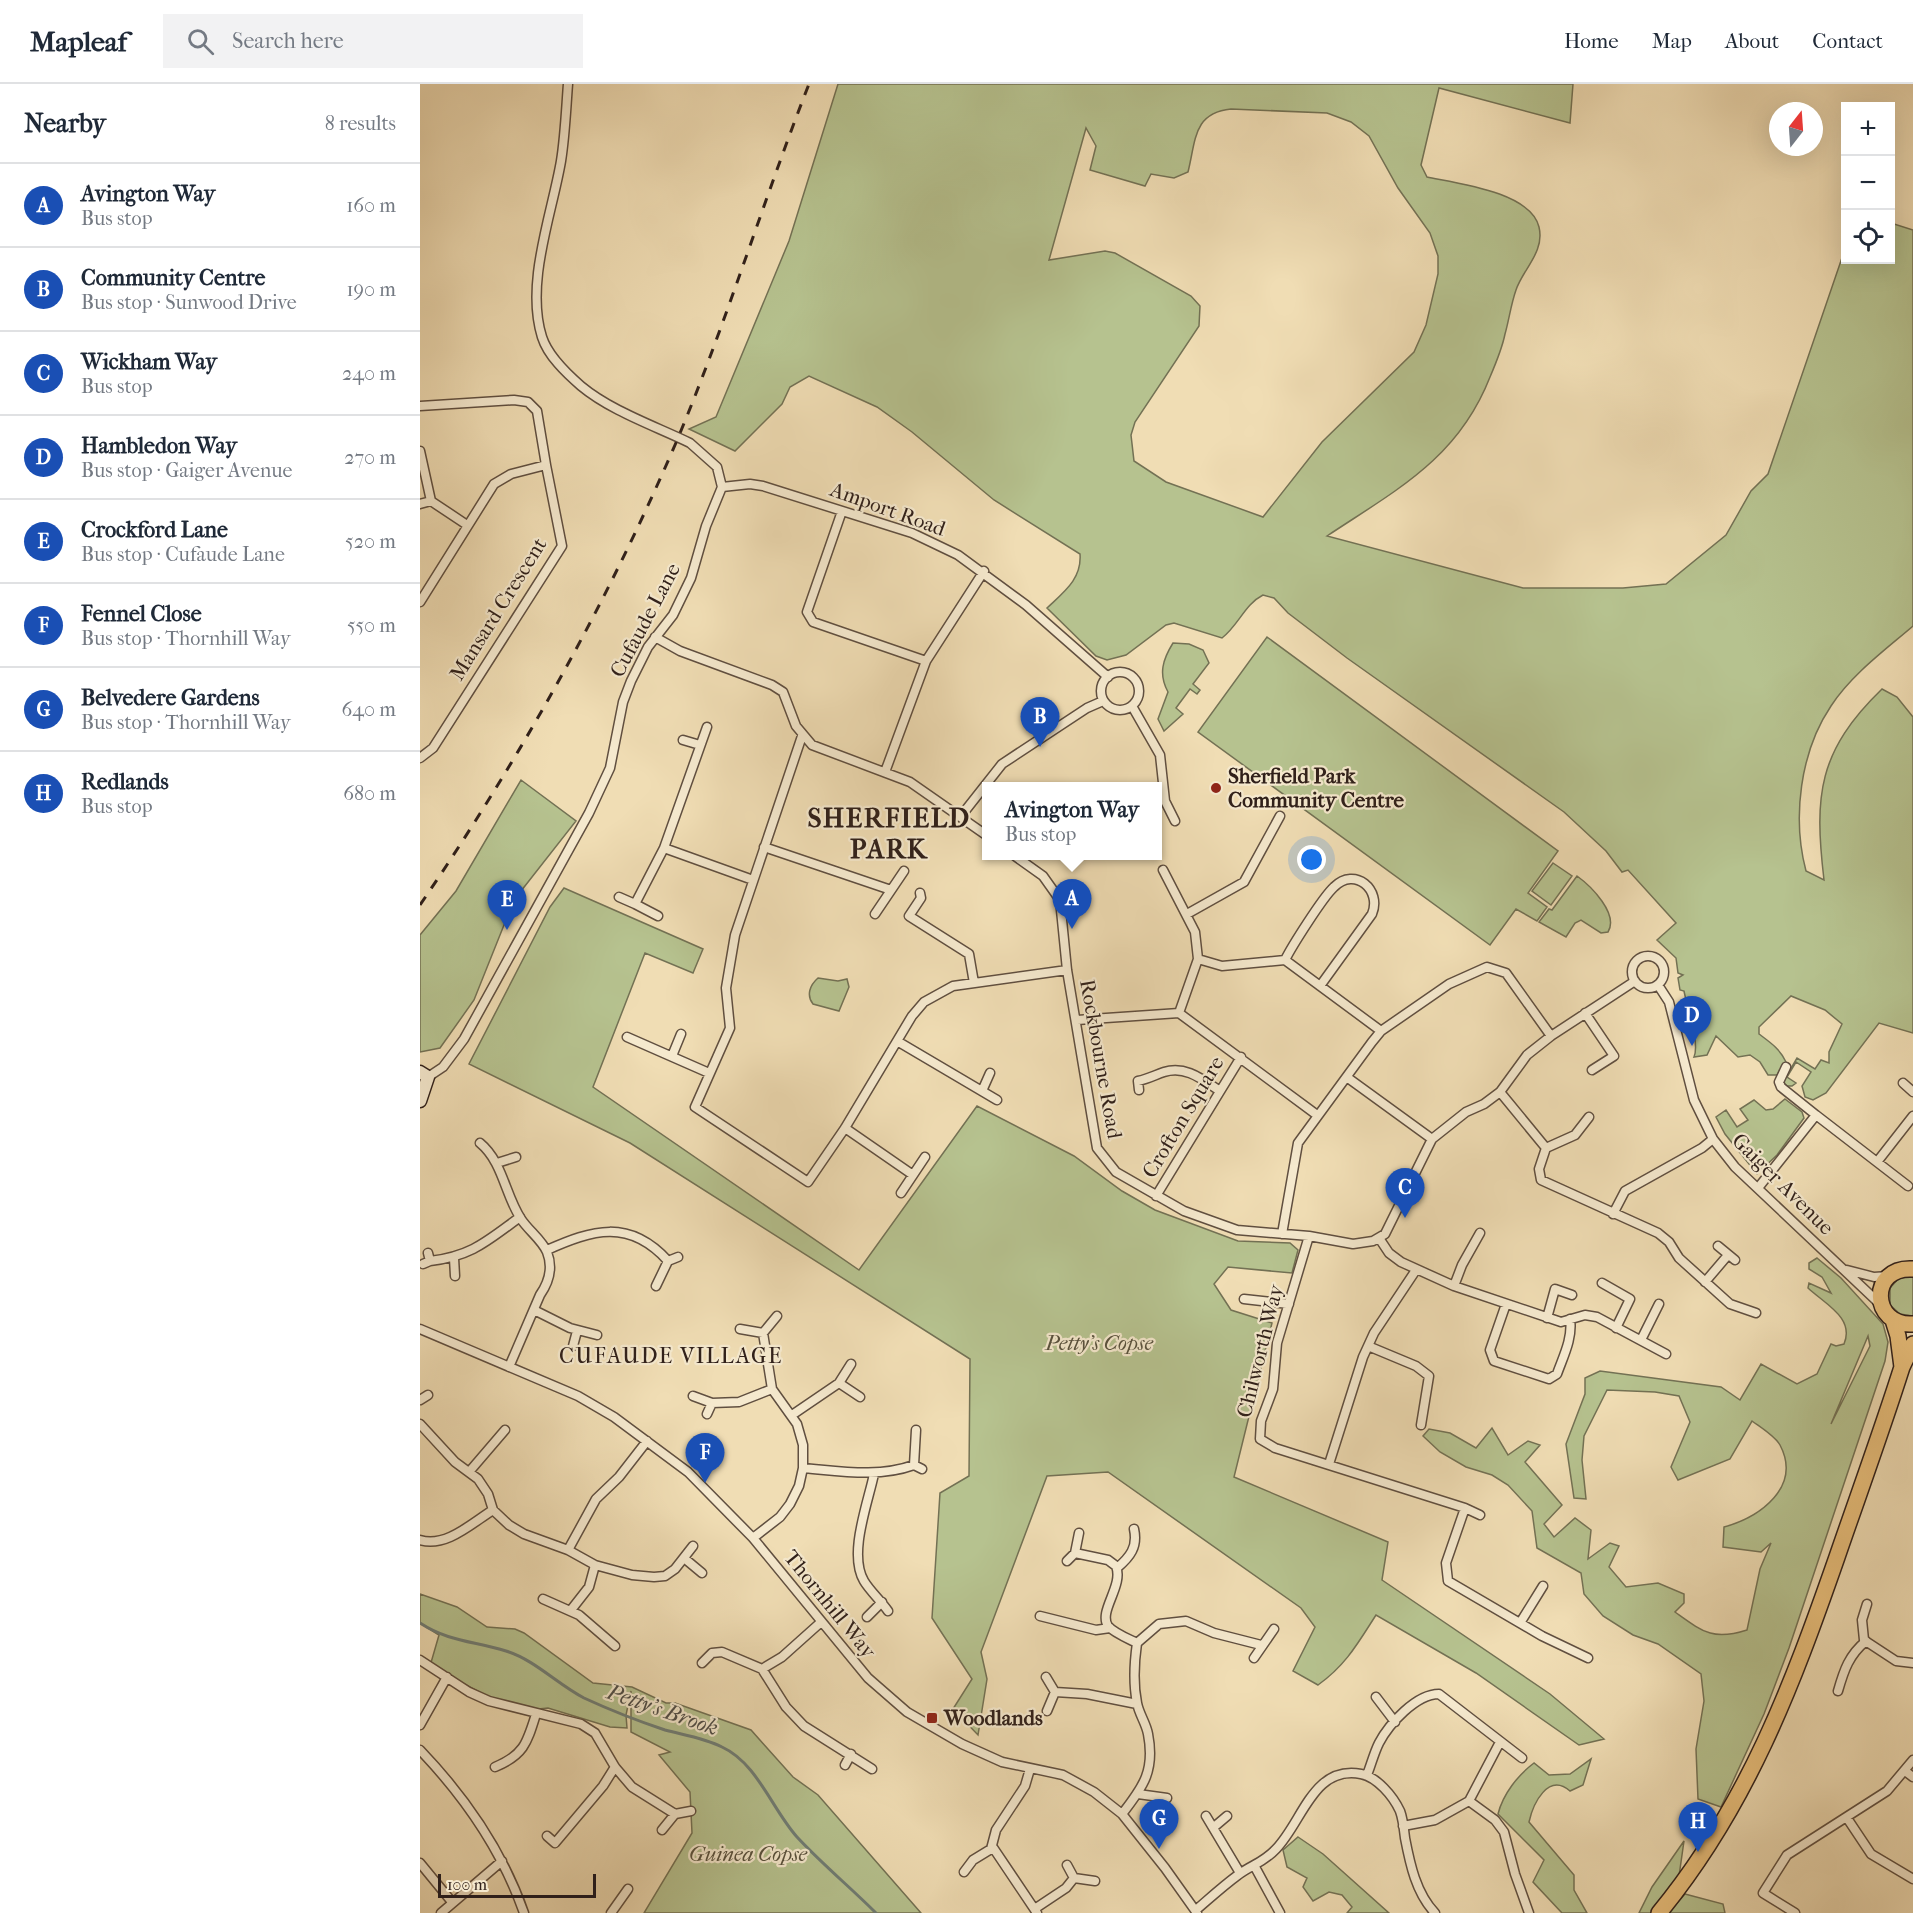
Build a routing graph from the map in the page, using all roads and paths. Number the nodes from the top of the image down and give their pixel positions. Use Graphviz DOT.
graph roads {
  1 [pos="567,84"];
  2 [pos="420,406"];
  3 [pos="420,451"];
  4 [pos="546,465"];
  5 [pos="722,487"];
  6 [pos="431,501"];
  7 [pos="420,504"];
  8 [pos="842,511"];
  9 [pos="467,525"];
  10 [pos="984,571"];
  11 [pos="420,602"];
  12 [pos="655,637"];
  13 [pos="926,661"];
  14 [pos="1108,677"];
  15 [pos="1103,701"];
  16 [pos="1132,706"];
  17 [pos="707,727"];
  18 [pos="802,736"];
  19 [pos="683,740"];
  20 [pos="700,745"];
  21 [pos="420,758"];
  22 [pos="885,772"];
  23 [pos="988,782"];
  24 [pos="982,789"];
  25 [pos="961,816"];
  26 [pos="1280,816"];
  27 [pos="1175,821"];
  28 [pos="982,831"];
  29 [pos="764,847"];
  30 [pos="664,848"];
  31 [pos="1022,860"];
  32 [pos="1163,870"];
  33 [pos="904,871"];
  34 [pos="753,880"];
  35 [pos="891,890"];
  36 [pos="920,893"];
  37 [pos="620,897"];
  38 [pos="635,904"];
  39 [pos="875,914"];
  40 [pos="1187,914"];
  41 [pos="658,916"];
  42 [pos="1198,959"];
  43 [pos="1285,960"];
  44 [pos="1067,970"];
  45 [pos="1635,981"];
  46 [pos="974,983"];
  47 [pos="1658,985"];
  48 [pos="1320,986"];
  49 [pos="1179,1013"];
  50 [pos="1586,1013"];
  51 [pos="1077,1020"];
  52 [pos="1381,1031"];
  53 [pos="681,1034"];
  54 [pos="1551,1036"];
  55 [pos="627,1037"];
  56 [pos="897,1041"];
  57 [pos="672,1056"];
  58 [pos="1241,1057"];
  59 [pos="1786,1067"];
  60 [pos="1592,1070"];
  61 [pos="709,1073"];
  62 [pos="990,1073"];
  63 [pos="424,1075"];
  64 [pos="1348,1078"];
  65 [pos="1903,1083"];
  66 [pos="1139,1090"];
  67 [pos="1220,1090"];
  68 [pos="982,1091"];
  69 [pos="1500,1092"];
  70 [pos="1913,1092"];
  71 [pos="997,1100"];
  72 [pos="420,1101"];
  73 [pos="1317,1115"];
  74 [pos="1816,1115"];
  75 [pos="1913,1116"];
  76 [pos="1589,1117"];
  77 [pos="845,1128"];
  78 [pos="1432,1139"];
  79 [pos="1713,1139"];
  80 [pos="480,1143"];
  81 [pos="1546,1148"];
  82 [pos="516,1157"];
  83 [pos="925,1157"];
  84 [pos="497,1162"];
  85 [pos="1877,1162"];
  86 [pos="913,1175"];
  87 [pos="1908,1186"];
  88 [pos="1758,1188"];
  89 [pos="901,1193"];
  90 [pos="1156,1196"];
  91 [pos="1613,1214"];
  92 [pos="520,1217"];
  93 [pos="1480,1233"];
  94 [pos="1282,1234"];
  95 [pos="1309,1236"];
  96 [pos="1379,1238"];
  97 [pos="1718,1246"];
  98 [pos="547,1251"];
  99 [pos="678,1257"];
  100 [pos="454,1258"];
  101 [pos="427,1259"];
  102 [pos="668,1261"];
  103 [pos="1910,1266"];
  104 [pos="1844,1269"];
  105 [pos="1416,1270"];
  106 [pos="455,1276"];
  107 [pos="1888,1276"];
  108 [pos="1705,1282"];
  109 [pos="1602,1283"];
  110 [pos="656,1286"];
  111 [pos="1454,1286"];
  112 [pos="1572,1295"];
  113 [pos="1244,1299"];
  114 [pos="1289,1304"];
  115 [pos="1506,1304"];
  116 [pos="1659,1304"];
  117 [pos="1883,1307"];
  118 [pos="534,1310"];
  119 [pos="1756,1313"];
  120 [pos="777,1316"];
  121 [pos="1547,1318"];
  122 [pos="1570,1319"];
  123 [pos="1893,1320"];
  124 [pos="1913,1324"];
  125 [pos="1616,1328"];
  126 [pos="420,1329"];
  127 [pos="740,1329"];
  128 [pos="578,1331"];
  129 [pos="763,1334"];
  130 [pos="597,1335"];
  131 [pos="1641,1340"];
  132 [pos="1913,1344"];
  133 [pos="573,1346"];
  134 [pos="1368,1346"];
  135 [pos="1666,1354"];
  136 [pos="851,1365"];
  137 [pos="510,1366"];
  138 [pos="1902,1366"];
  139 [pos="839,1383"];
  140 [pos="772,1389"];
  141 [pos="693,1396"];
  142 [pos="860,1397"];
  143 [pos="712,1403"];
  144 [pos="707,1414"];
  145 [pos="792,1415"];
  146 [pos="420,1424"];
  147 [pos="1421,1425"];
  148 [pos="505,1430"];
  149 [pos="916,1430"];
  150 [pos="647,1442"];
  151 [pos="1329,1464"];
  152 [pos="803,1468"];
  153 [pos="469,1472"];
  154 [pos="874,1474"];
  155 [pos="1464,1508"];
  156 [pos="493,1510"];
  157 [pos="1480,1515"];
  158 [pos="1134,1529"];
  159 [pos="1079,1533"];
  160 [pos="753,1538"];
  161 [pos="420,1540"];
  162 [pos="693,1546"];
  163 [pos="568,1550"];
  164 [pos="1075,1553"];
  165 [pos="684,1558"];
  166 [pos="1067,1561"];
  167 [pos="595,1565"];
  168 [pos="1117,1568"];
  169 [pos="702,1573"];
  170 [pos="1543,1586"];
  171 [pos="543,1599"];
  172 [pos="882,1602"];
  173 [pos="1867,1604"];
  174 [pos="571,1610"];
  175 [pos="888,1611"];
  176 [pos="1040,1616"];
  177 [pos="867,1617"];
  178 [pos="820,1623"];
  179 [pos="1520,1623"];
  180 [pos="1110,1628"];
  181 [pos="1274,1629"];
  182 [pos="616,1634"];
  183 [pos="1866,1641"];
  184 [pos="1137,1643"];
  185 [pos="1261,1644"];
  186 [pos="1254,1658"];
  187 [pos="1588,1658"];
  188 [pos="420,1660"];
  189 [pos="702,1663"];
  190 [pos="1913,1663"];
  191 [pos="762,1669"];
  192 [pos="447,1677"];
  193 [pos="1046,1677"];
  194 [pos="1838,1691"];
  195 [pos="1054,1692"];
  196 [pos="1376,1697"];
  197 [pos="1137,1704"];
  198 [pos="1047,1711"];
  199 [pos="536,1714"];
  200 [pos="1395,1722"];
  201 [pos="420,1725"];
  202 [pos="1500,1742"];
  203 [pos="420,1750"];
  204 [pos="851,1754"];
  205 [pos="1522,1758"];
  206 [pos="1913,1760"];
  207 [pos="845,1765"];
  208 [pos="495,1767"];
  209 [pos="615,1767"];
  210 [pos="872,1769"];
  211 [pos="1030,1769"];
  212 [pos="1905,1771"];
  213 [pos="1367,1775"];
  214 [pos="1913,1777"];
  215 [pos="1138,1794"];
  216 [pos="1167,1798"];
  217 [pos="1469,1801"];
  218 [pos="691,1811"];
  219 [pos="675,1814"];
  220 [pos="1122,1814"];
  221 [pos="1206,1816"];
  222 [pos="1227,1816"];
  223 [pos="1846,1818"];
  224 [pos="1404,1826"];
  225 [pos="1214,1827"];
  226 [pos="662,1830"];
  227 [pos="547,1836"];
  228 [pos="992,1846"];
  229 [pos="502,1861"];
  230 [pos="420,1863"];
  231 [pos="1067,1865"];
  232 [pos="1255,1867"];
  233 [pos="964,1872"];
  234 [pos="1240,1873"];
  235 [pos="1074,1878"];
  236 [pos="1913,1878"];
  237 [pos="1095,1881"];
  238 [pos="628,1889"];
  239 [pos="452,1902"];
  240 [pos="1036,1911"];
  241 [pos="1196,1911"];
  242 [pos="441,1913"];
  243 [pos="524,1913"];
  244 [pos="611,1913"];
  245 [pos="1281,1913"];
  246 [pos="1435,1913"];
  247 [pos="1529,1913"];
  248 [pos="1659,1913"];
  249 [pos="1795,1913"];
  1 -- 5 [label="street"];
  2 -- 4 [label="street, Mansard Crescent"];
  3 -- 6 [label="street"];
  4 -- 9 [label="street"];
  4 -- 21 [label="street, Mansard Crescent"];
  5 -- 8 [label="street, Amport Road"];
  5 -- 12 [label="street, Cufaude Lane"];
  6 -- 7 [label="street"];
  6 -- 9 [label="street"];
  8 -- 10 [label="street, Amport Road"];
  8 -- 13 [label="street"];
  9 -- 11 [label="street"];
  10 -- 13 [label="street"];
  10 -- 14 [label="street, Amport Road"];
  12 -- 18 [label="street"];
  12 -- 63 [label="street, Cufaude Lane"];
  13 -- 22 [label="street"];
  14 -- 15 [label="street"];
  14 -- 16 [label="street"];
  15 -- 16 [label="street"];
  15 -- 23 [label="street"];
  16 -- 27 [label="street"];
  17 -- 20 [label="street"];
  18 -- 22 [label="street"];
  18 -- 29 [label="street"];
  19 -- 20 [label="street"];
  20 -- 30 [label="street"];
  22 -- 25 [label="street"];
  24 -- 25 [label="street"];
  25 -- 28 [label="street"];
  26 -- 40 [label="street"];
  29 -- 34 [label="street"];
  29 -- 35 [label="street"];
  30 -- 34 [label="street"];
  30 -- 38 [label="street"];
  31 -- 44 [label="street, Rockbourne Road"];
  32 -- 40 [label="street"];
  33 -- 35 [label="street"];
  34 -- 61 [label="street"];
  35 -- 39 [label="street"];
  36 -- 46 [label="street"];
  37 -- 38 [label="street"];
  38 -- 41 [label="street"];
  40 -- 42 [label="street"];
  42 -- 43 [label="street"];
  42 -- 49 [label="street"];
  43 -- 48 [label="street"];
  43 -- 48 [label="street"];
  44 -- 46 [label="street"];
  44 -- 51 [label="street, Rockbourne Road"];
  45 -- 47 [label="street"];
  45 -- 47 [label="street"];
  45 -- 50 [label="street"];
  46 -- 56 [label="street"];
  47 -- 79 [label="street, Gaiger Avenue"];
  48 -- 52 [label="street"];
  49 -- 51 [label="street"];
  49 -- 58 [label="street"];
  50 -- 54 [label="street"];
  50 -- 60 [label="street"];
  51 -- 90 [label="street, Rockbourne Road"];
  52 -- 54 [label="street"];
  52 -- 64 [label="street"];
  53 -- 57 [label="street"];
  54 -- 69 [label="street"];
  55 -- 57 [label="street"];
  56 -- 68 [label="street"];
  56 -- 77 [label="street"];
  57 -- 61 [label="street"];
  58 -- 67 [label="street, Crofton Square"];
  58 -- 73 [label="street"];
  59 -- 74 [label="street"];
  61 -- 77 [label="street"];
  62 -- 68 [label="street"];
  63 -- 72 [label="street"];
  64 -- 73 [label="street"];
  64 -- 78 [label="street"];
  65 -- 70 [label="street"];
  66 -- 67 [label="street"];
  67 -- 90 [label="street, Crofton Square"];
  68 -- 71 [label="street"];
  69 -- 78 [label="street"];
  69 -- 81 [label="street"];
  73 -- 94 [label="street"];
  74 -- 85 [label="street"];
  74 -- 88 [label="street"];
  75 -- 85 [label="street"];
  76 -- 81 [label="street"];
  77 -- 86 [label="street"];
  78 -- 96 [label="street"];
  79 -- 88 [label="street, Gaiger Avenue"];
  79 -- 91 [label="street"];
  80 -- 84 [label="street"];
  81 -- 91 [label="street"];
  82 -- 84 [label="street"];
  83 -- 86 [label="street"];
  84 -- 92 [label="street"];
  85 -- 87 [label="street"];
  86 -- 89 [label="street"];
  88 -- 104 [label="street, Gaiger Avenue"];
  90 -- 94 [label="street, Rockbourne Road"];
  91 -- 108 [label="street"];
  92 -- 98 [label="street"];
  92 -- 100 [label="street"];
  93 -- 111 [label="street"];
  94 -- 95 [label="street, Rockbourne Road"];
  95 -- 96 [label="street, Rockbourne Road"];
  95 -- 114 [label="street, Chilworth Way"];
  96 -- 105 [label="street"];
  97 -- 108 [label="street"];
  98 -- 102 [label="street"];
  98 -- 118 [label="street"];
  99 -- 102 [label="street"];
  100 -- 101 [label="street"];
  100 -- 106 [label="street"];
  102 -- 110 [label="street"];
  103 -- 107 [label="highway"];
  104 -- 107 [label="street, Gaiger Avenue"];
  104 -- 117 [label="street, Gaiger Avenue"];
  105 -- 111 [label="street"];
  105 -- 134 [label="street"];
  107 -- 117 [label="highway"];
  108 -- 119 [label="street"];
  109 -- 125 [label="street"];
  111 -- 115 [label="street"];
  112 -- 121 [label="street"];
  113 -- 114 [label="street"];
  114 -- 151 [label="street, Chilworth Way"];
  115 -- 121 [label="street"];
  115 -- 122 [label="street"];
  116 -- 131 [label="street"];
  117 -- 123 [label="highway"];
  118 -- 128 [label="street"];
  118 -- 137 [label="street"];
  120 -- 129 [label="street"];
  121 -- 122 [label="street"];
  122 -- 125 [label="street"];
  123 -- 124 [label="highway"];
  123 -- 138 [label="highway"];
  125 -- 131 [label="street"];
  126 -- 137 [label="street, Thornhill Way"];
  127 -- 129 [label="street"];
  128 -- 130 [label="street"];
  128 -- 133 [label="street"];
  129 -- 140 [label="street"];
  131 -- 135 [label="street"];
  132 -- 138 [label="highway"];
  134 -- 147 [label="street"];
  134 -- 151 [label="street"];
  136 -- 139 [label="street"];
  137 -- 150 [label="street, Thornhill Way"];
  138 -- 248 [label="highway"];
  139 -- 142 [label="street"];
  139 -- 145 [label="street"];
  140 -- 143 [label="street"];
  140 -- 145 [label="street"];
  141 -- 143 [label="street"];
  143 -- 144 [label="street"];
  145 -- 152 [label="street"];
  146 -- 153 [label="street"];
  148 -- 153 [label="street"];
  149 -- 154 [label="street"];
  150 -- 160 [label="street, Thornhill Way"];
  150 -- 163 [label="street"];
  151 -- 155 [label="street, Chilworth Way"];
  152 -- 154 [label="street"];
  152 -- 160 [label="street"];
  153 -- 156 [label="street"];
  154 -- 172 [label="street"];
  155 -- 157 [label="street, Chilworth Way"];
  155 -- 179 [label="street"];
  156 -- 161 [label="street"];
  156 -- 163 [label="street"];
  158 -- 168 [label="street"];
  159 -- 164 [label="street"];
  160 -- 178 [label="street, Thornhill Way"];
  162 -- 165 [label="street"];
  163 -- 167 [label="street"];
  164 -- 166 [label="street"];
  164 -- 168 [label="street"];
  165 -- 167 [label="street"];
  165 -- 169 [label="street"];
  167 -- 174 [label="street"];
  168 -- 180 [label="street"];
  170 -- 179 [label="street"];
  171 -- 174 [label="street"];
  172 -- 175 [label="street"];
  172 -- 177 [label="street"];
  173 -- 183 [label="street"];
  174 -- 182 [label="street"];
  176 -- 180 [label="street"];
  178 -- 191 [label="street"];
  178 -- 211 [label="street, Thornhill Way"];
  179 -- 187 [label="street"];
  180 -- 184 [label="street"];
  181 -- 185 [label="street"];
  183 -- 190 [label="street"];
  183 -- 194 [label="street"];
  184 -- 185 [label="street"];
  184 -- 197 [label="street"];
  185 -- 186 [label="street"];
  188 -- 192 [label="street"];
  189 -- 191 [label="street"];
  191 -- 204 [label="street"];
  192 -- 199 [label="street"];
  192 -- 201 [label="street"];
  193 -- 195 [label="street"];
  195 -- 197 [label="street"];
  195 -- 198 [label="street"];
  196 -- 200 [label="street"];
  197 -- 215 [label="street"];
  199 -- 208 [label="street"];
  199 -- 209 [label="street"];
  200 -- 202 [label="street"];
  200 -- 213 [label="street"];
  202 -- 205 [label="street"];
  202 -- 217 [label="street"];
  203 -- 229 [label="street"];
  204 -- 207 [label="street"];
  204 -- 210 [label="street"];
  206 -- 212 [label="street"];
  209 -- 219 [label="street"];
  209 -- 227 [label="street"];
  211 -- 220 [label="street, Thornhill Way"];
  211 -- 228 [label="street"];
  212 -- 214 [label="street"];
  212 -- 223 [label="street"];
  213 -- 224 [label="street"];
  213 -- 232 [label="street"];
  215 -- 216 [label="street"];
  215 -- 220 [label="street"];
  217 -- 224 [label="street"];
  217 -- 247 [label="street"];
  218 -- 219 [label="street"];
  219 -- 226 [label="street"];
  220 -- 241 [label="street, Thornhill Way"];
  221 -- 225 [label="street"];
  222 -- 225 [label="street"];
  223 -- 236 [label="street"];
  223 -- 249 [label="street"];
  224 -- 246 [label="street"];
  225 -- 234 [label="street"];
  228 -- 233 [label="street"];
  228 -- 240 [label="street"];
  229 -- 239 [label="street"];
  229 -- 243 [label="street"];
  230 -- 239 [label="street"];
  231 -- 235 [label="street"];
  232 -- 234 [label="street"];
  232 -- 245 [label="street"];
  234 -- 241 [label="street"];
  235 -- 237 [label="street"];
  235 -- 240 [label="street"];
  238 -- 244 [label="street"];
  239 -- 242 [label="street"];
}
